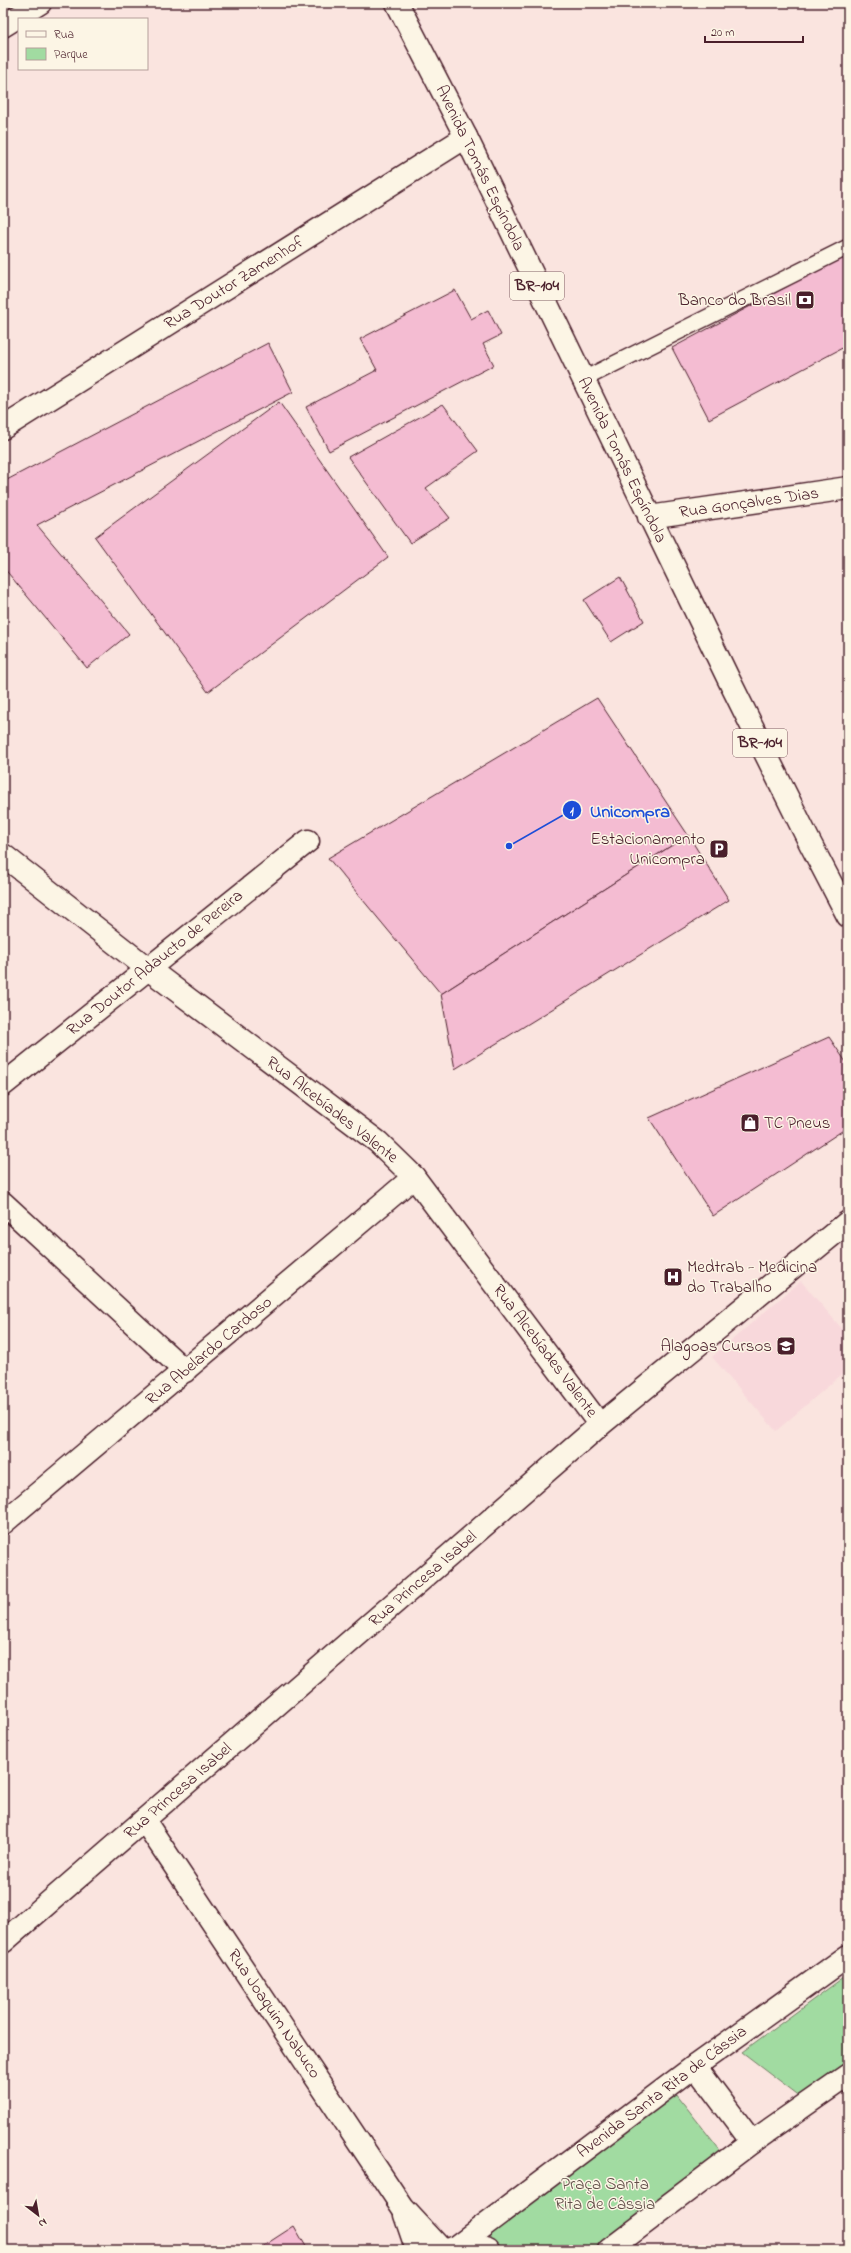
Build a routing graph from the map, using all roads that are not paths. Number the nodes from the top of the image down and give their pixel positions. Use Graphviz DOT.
graph roads {
  1 [pos="40,3"];
  2 [pos="397,3"];
  3 [pos="3,26"];
  4 [pos="466,137"];
  5 [pos="848,247"];
  6 [pos="582,380"];
  7 [pos="3,428"];
  8 [pos="848,488"];
  9 [pos="649,517"];
  10 [pos="308,841"];
  11 [pos="3,855"];
  12 [pos="848,916"];
  13 [pos="147,968"];
  14 [pos="3,1085"];
  15 [pos="414,1177"];
  16 [pos="3,1204"];
  17 [pos="848,1222"];
  18 [pos="185,1371"];
  19 [pos="600,1425"];
  20 [pos="3,1523"];
  21 [pos="144,1820"];
  22 [pos="3,1942"];
  23 [pos="848,1956"];
  24 [pos="695,2066"];
  25 [pos="848,2076"];
  26 [pos="752,2142"];
  27 [pos="403,2208"];
  28 [pos="449,2248"];
  29 [pos="417,2250"];
  30 [pos="488,2250"];
  31 [pos="609,2250"];
  1 -- 3 [label="main road"];
  2 -- 4 [label="main road, Avenida Tomás Espíndola / BR-104"];
  4 -- 6 [label="main road, Avenida Tomás Espíndola / BR-104"];
  4 -- 7 [label="main road, Rua Doutor Zamenhof"];
  5 -- 6 [label="lane"];
  6 -- 9 [label="main road, Avenida Tomás Espíndola / BR-104"];
  8 -- 9 [label="main road, Rua Gonçalves Dias"];
  9 -- 12 [label="main road, Avenida Tomás Espíndola / BR-104"];
  10 -- 13 [label="main road, Rua Doutor Adaucto de Pereira"];
  11 -- 13 [label="main road, Rua Alcebíades Valente"];
  13 -- 14 [label="main road, Rua Doutor Adaucto de Pereira"];
  13 -- 15 [label="main road, Rua Alcebíades Valente"];
  15 -- 18 [label="main road, Rua Abelardo Cardoso"];
  15 -- 19 [label="main road, Rua Alcebíades Valente"];
  16 -- 18 [label="main road"];
  17 -- 19 [label="main road, Rua Princesa Isabel"];
  18 -- 20 [label="main road, Rua Abelardo Cardoso"];
  19 -- 21 [label="main road, Rua Princesa Isabel"];
  21 -- 22 [label="main road, Rua Princesa Isabel"];
  21 -- 27 [label="main road, Rua Joaquim Nabuco"];
  23 -- 24 [label="main road, Avenida Santa Rita de Cássia"];
  24 -- 26 [label="main road"];
  24 -- 28 [label="main road, Avenida Santa Rita de Cássia"];
  25 -- 26 [label="main road"];
  26 -- 31 [label="main road"];
  27 -- 28 [label="main road, Rua Joaquim Nabuco"];
  27 -- 29 [label="main road, Rua Joaquim Nabuco"];
  28 -- 30 [label="main road"];
}
